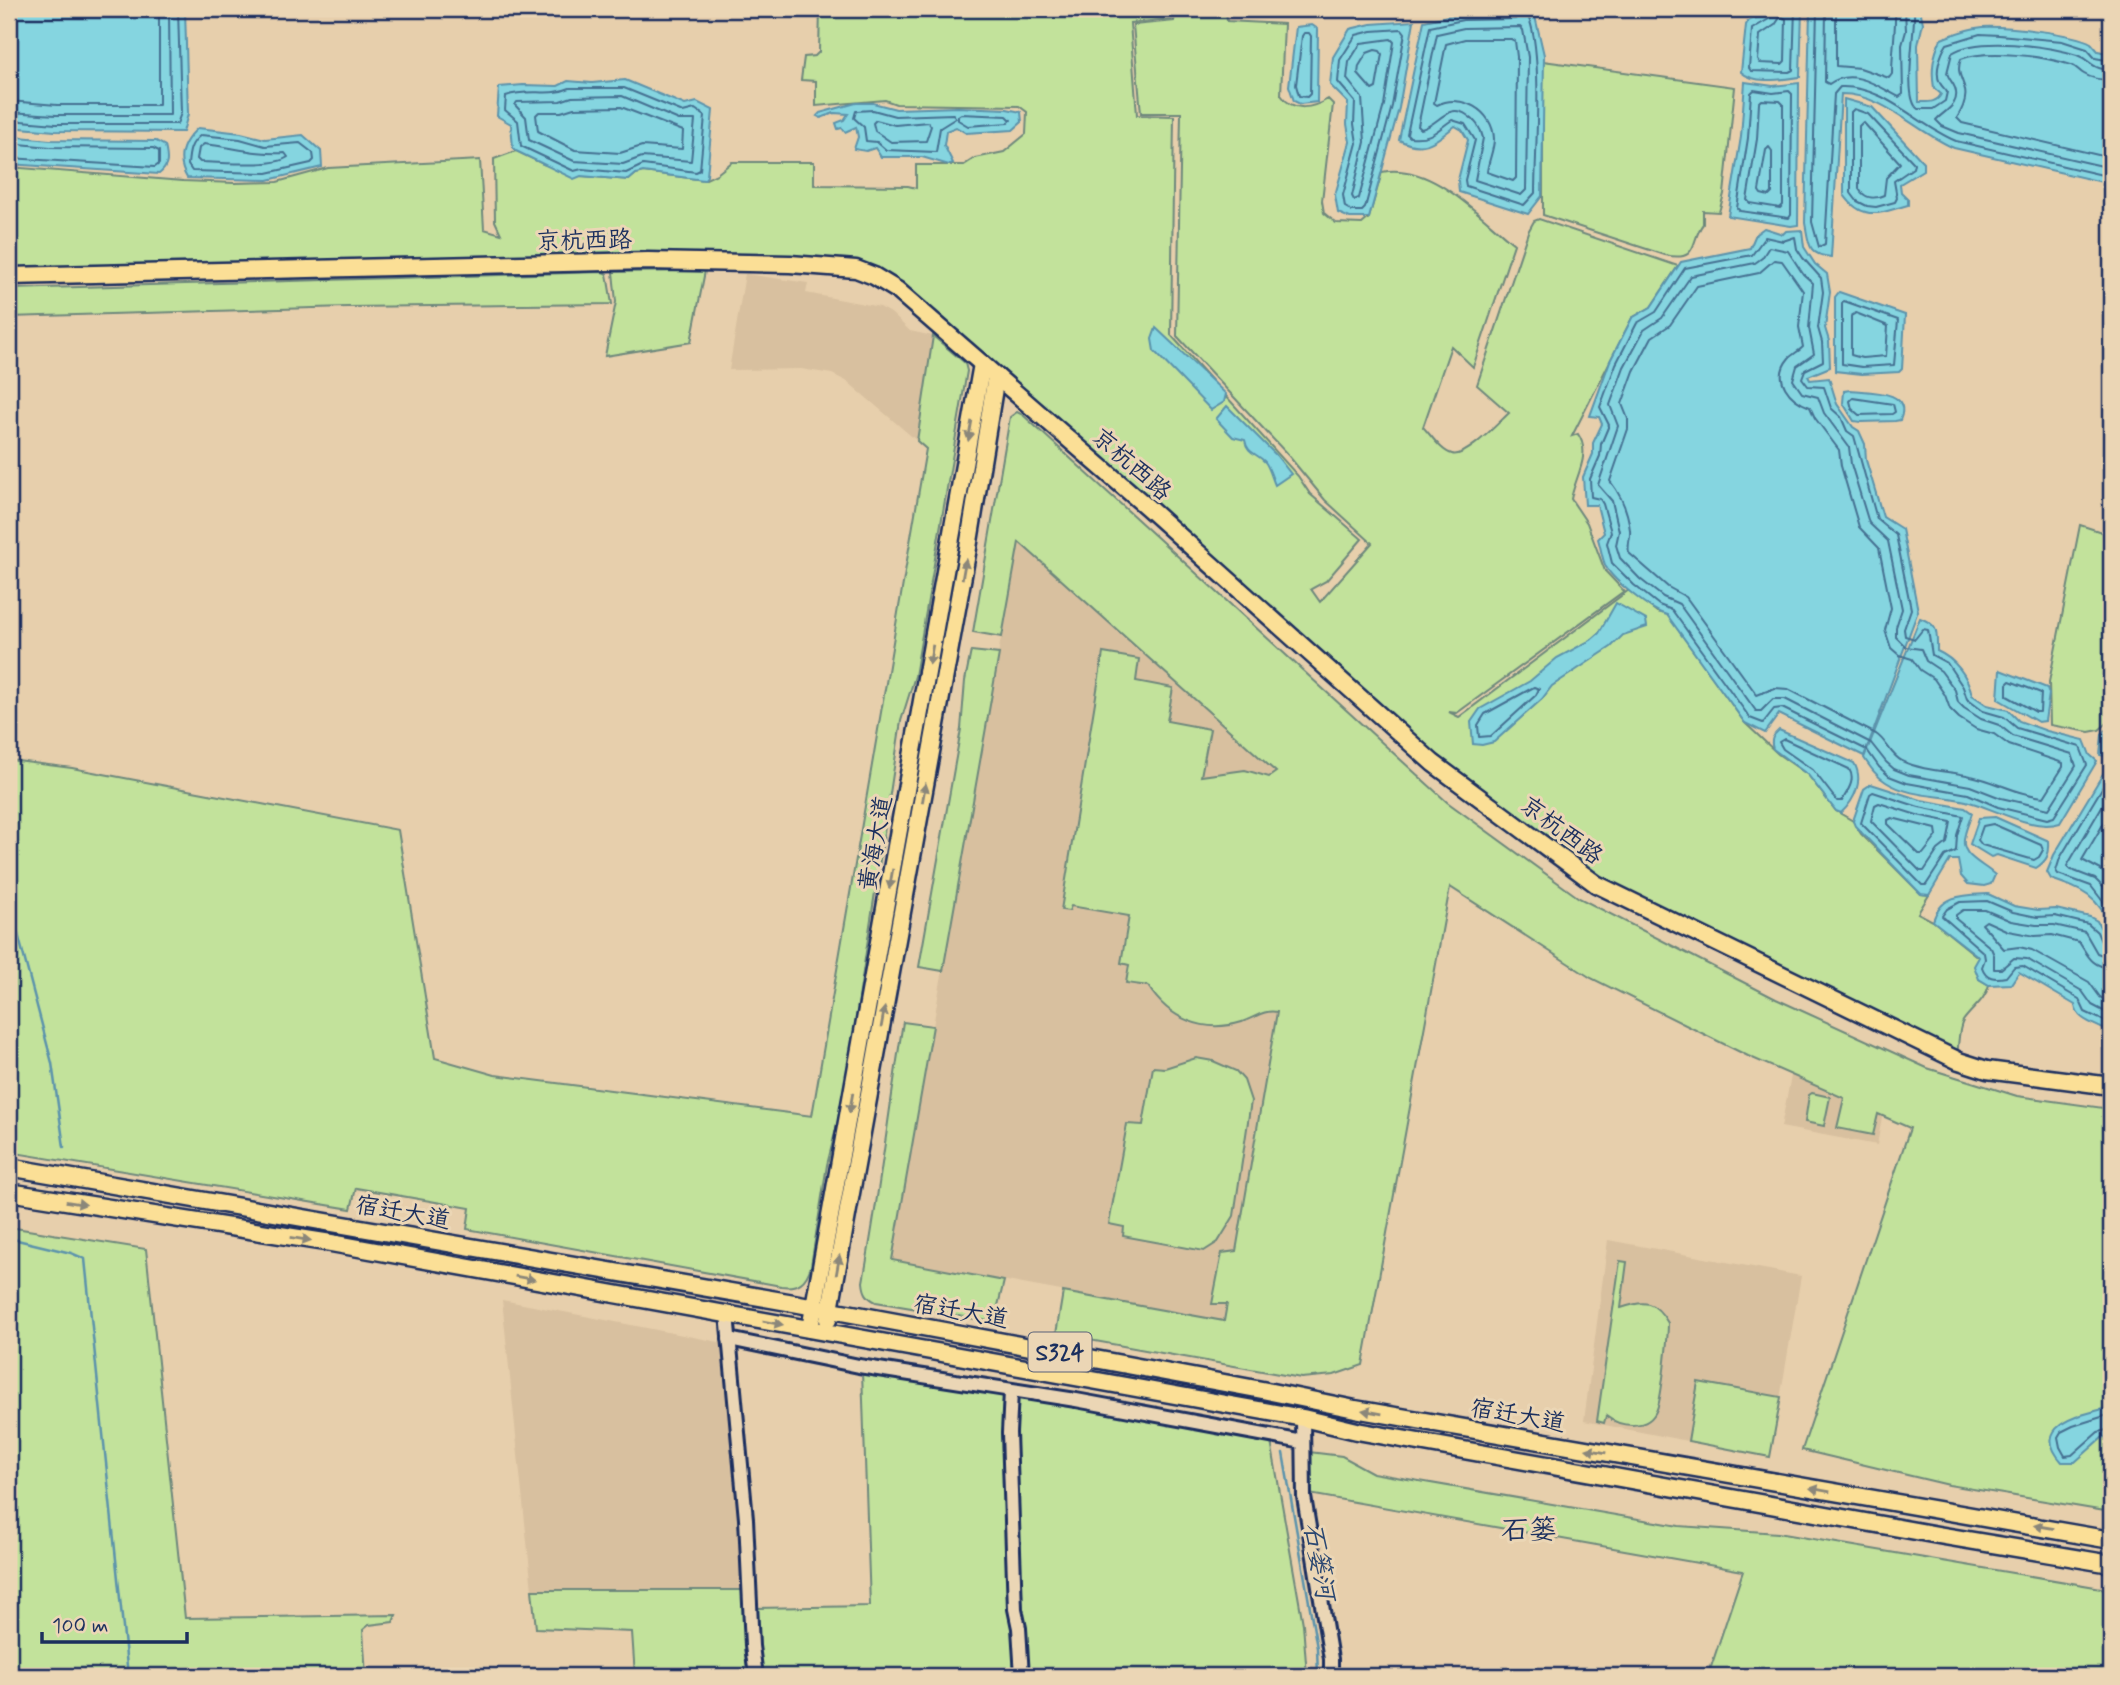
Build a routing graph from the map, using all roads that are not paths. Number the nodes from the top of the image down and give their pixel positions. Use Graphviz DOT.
graph roads {
  1 [pos="9,275"];
  2 [pos="982,364"];
  3 [pos="996,376"];
  4 [pos="2111,1086"];
  5 [pos="9,1167"];
  6 [pos="9,1192"];
  7 [pos="822,1308"];
  8 [pos="727,1314"];
  9 [pos="818,1331"];
  10 [pos="729,1339"];
  11 [pos="1011,1391"];
  12 [pos="1303,1419"];
  13 [pos="1303,1443"];
  14 [pos="2111,1539"];
  15 [pos="2079,1558"];
  16 [pos="2111,1564"];
  17 [pos="2111,1571"];
  18 [pos="756,1676"];
  19 [pos="1022,1676"];
  20 [pos="1331,1676"];
  1 -- 2 [label="main road, 京杭西路"];
  2 -- 3 [label="main road, 京杭西路"];
  2 -- 7 [label="main road, 黄海大道, one-way"];
  3 -- 4 [label="main road, 京杭西路"];
  7 -- 3 [label="main road, 黄海大道, one-way"];
  5 -- 7 [label="main road, 宿迁大道 / S324"];
  6 -- 8 [label="main road, 宿迁大道 / S324, one-way"];
  7 -- 9 [label="main road, 黄海大道"];
  14 -- 7 [label="main road, 宿迁大道 / S324, one-way"];
  8 -- 9 [label="main road, 宿迁大道 / S324, one-way"];
  8 -- 10 [label="street"];
  9 -- 12 [label="main road, 宿迁大道 / S324"];
  10 -- 11 [label="street"];
  10 -- 18 [label="street"];
  11 -- 13 [label="street"];
  11 -- 19 [label="street"];
  12 -- 13 [label="street"];
  12 -- 15 [label="main road, 宿迁大道 / S324"];
  13 -- 20 [label="street"];
  15 -- 16 [label="main road, 宿迁大道 / S324"];
  15 -- 17 [label="main road"];
}
